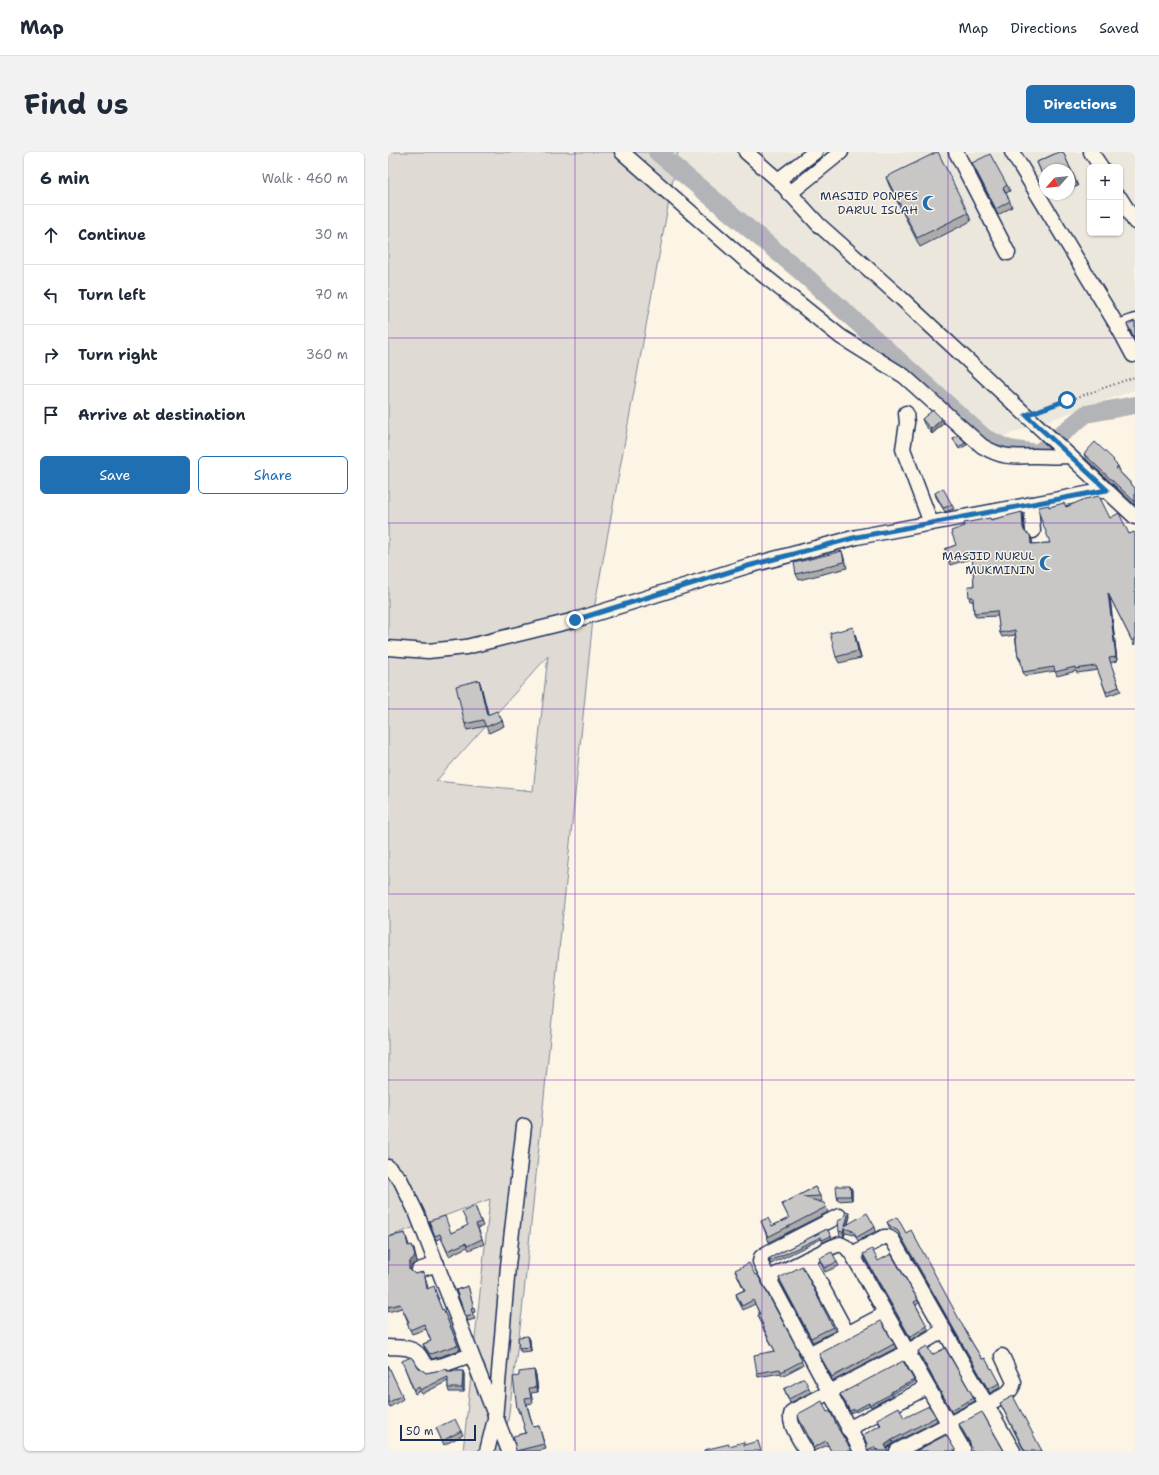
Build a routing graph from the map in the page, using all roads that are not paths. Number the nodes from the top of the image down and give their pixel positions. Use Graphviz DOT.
graph roads {
  1 [pos="622,152"];
  2 [pos="746,152"];
  3 [pos="815,152"];
  4 [pos="841,152"];
  5 [pos="956,152"];
  6 [pos="1012,152"];
  7 [pos="1091,152"];
  8 [pos="1099,164"];
  9 [pos="778,180"];
  10 [pos="789,194"];
  11 [pos="1121,200"];
  12 [pos="1135,222"];
  13 [pos="1008,253"];
  14 [pos="1135,321"];
  15 [pos="1118,327"];
  16 [pos="1133,355"];
  17 [pos="906,413"];
  18 [pos="1067,454"];
  19 [pos="1107,490"];
  20 [pos="1030,504"];
  21 [pos="1135,517"];
  22 [pos="931,523"];
  23 [pos="1033,531"];
  24 [pos="388,648"];
  25 [pos="524,1126"];
  26 [pos="388,1167"];
  27 [pos="839,1216"];
  28 [pos="852,1254"];
  29 [pos="807,1258"];
  30 [pos="437,1264"];
  31 [pos="419,1270"];
  32 [pos="769,1278"];
  33 [pos="885,1314"];
  34 [pos="944,1330"];
  35 [pos="848,1335"];
  36 [pos="388,1347"];
  37 [pos="907,1352"];
  38 [pos="809,1354"];
  39 [pos="471,1355"];
  40 [pos="1002,1356"];
  41 [pos="927,1387"];
  42 [pos="829,1392"];
  43 [pos="986,1404"];
  44 [pos="495,1419"];
  45 [pos="949,1424"];
  46 [pos="848,1429"];
  47 [pos="488,1450"];
  48 [pos="508,1450"];
  49 [pos="806,1451"];
  50 [pos="861,1451"];
  51 [pos="897,1451"];
  52 [pos="964,1451"];
  53 [pos="1013,1451"];
  1 -- 18 [label="street"];
  2 -- 9 [label="street"];
  3 -- 9 [label="street"];
  4 -- 10 [label="street"];
  5 -- 13 [label="street"];
  6 -- 15 [label="street"];
  7 -- 8 [label="street"];
  9 -- 10 [label="street"];
  10 -- 18 [label="street"];
  11 -- 12 [label="street"];
  14 -- 15 [label="street"];
  15 -- 16 [label="street"];
  17 -- 22 [label="street"];
  18 -- 19 [label="street"];
  19 -- 20 [label="street"];
  19 -- 21 [label="street"];
  20 -- 22 [label="street"];
  20 -- 23 [label="street"];
  22 -- 24 [label="street"];
  25 -- 44 [label="street"];
  26 -- 30 [label="street"];
  27 -- 32 [label="street"];
  28 -- 29 [label="street"];
  28 -- 33 [label="street"];
  28 -- 34 [label="street"];
  29 -- 32 [label="street"];
  29 -- 35 [label="street"];
  30 -- 31 [label="street"];
  30 -- 39 [label="street"];
  32 -- 38 [label="street"];
  33 -- 35 [label="street"];
  33 -- 37 [label="street"];
  34 -- 37 [label="street"];
  34 -- 43 [label="street"];
  35 -- 38 [label="street"];
  36 -- 39 [label="street"];
  37 -- 41 [label="street"];
  37 -- 42 [label="street"];
  38 -- 42 [label="street"];
  39 -- 44 [label="street"];
  40 -- 43 [label="street"];
  41 -- 45 [label="street"];
  41 -- 46 [label="street"];
  42 -- 46 [label="street"];
  42 -- 49 [label="street"];
  43 -- 45 [label="street"];
  43 -- 53 [label="street"];
  44 -- 47 [label="street"];
  44 -- 48 [label="street"];
  45 -- 51 [label="street"];
  45 -- 52 [label="street"];
  46 -- 50 [label="street"];
  47 -- 48 [label="street"];
}
